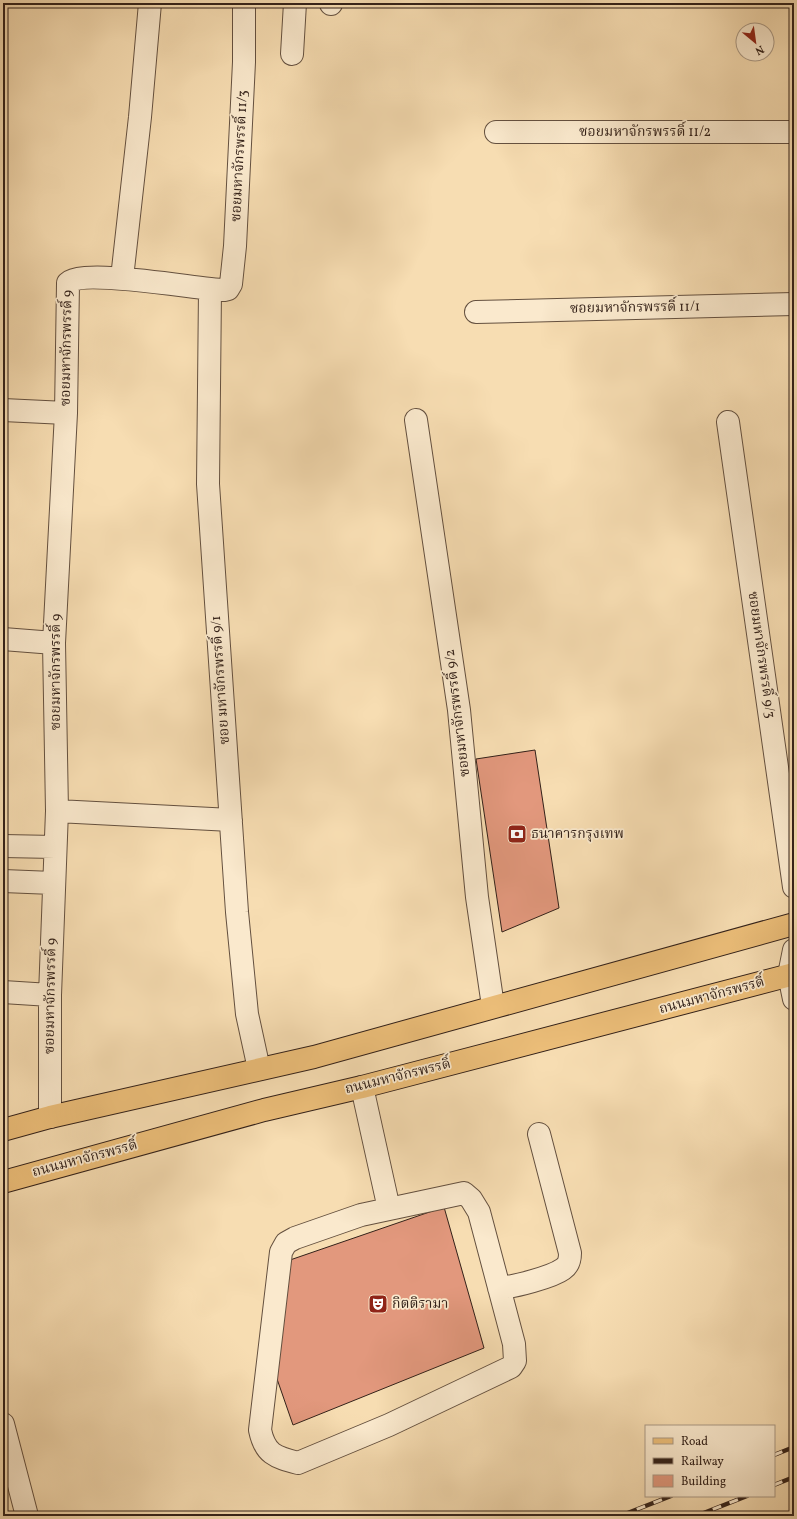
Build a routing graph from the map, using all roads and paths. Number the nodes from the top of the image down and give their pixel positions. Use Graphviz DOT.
graph roads {
  1 [pos="150,3"];
  2 [pos="244,3"];
  3 [pos="295,3"];
  4 [pos="292,54"];
  5 [pos="496,132"];
  6 [pos="794,132"];
  7 [pos="122,278"];
  8 [pos="210,290"];
  9 [pos="794,304"];
  10 [pos="476,312"];
  11 [pos="3,410"];
  12 [pos="66,413"];
  13 [pos="416,420"];
  14 [pos="728,422"];
  15 [pos="3,639"];
  16 [pos="54,643"];
  17 [pos="57,811"];
  18 [pos="231,820"];
  19 [pos="3,846"];
  20 [pos="55,847"];
  21 [pos="3,882"];
  22 [pos="53,883"];
  23 [pos="794,887"];
  24 [pos="794,924"];
  25 [pos="794,950"];
  26 [pos="792,975"];
  27 [pos="3,992"];
  28 [pos="50,995"];
  29 [pos="794,998"];
  30 [pos="493,1006"];
  31 [pos="259,1069"];
  32 [pos="362,1087"];
  33 [pos="50,1118"];
  34 [pos="3,1130"];
  35 [pos="539,1134"];
  36 [pos="3,1182"];
  37 [pos="389,1209"];
  38 [pos="499,1288"];
  39 [pos="3,1424"];
  40 [pos="27,1516"];
  1 -- 7 [label="street"];
  2 -- 8 [label="street, ซอยมหาจักรพรรดิ์ 11/3"];
  3 -- 4 [label="street"];
  5 -- 6 [label="street, ซอยมหาจักรพรรดิ์ 11/2"];
  7 -- 8 [label="street, ซอยมหาจักรพรรดิ์ 9"];
  7 -- 12 [label="street, ซอยมหาจักรพรรดิ์ 9"];
  8 -- 18 [label="street, ซอย มหาจักรพรรดิ์ 9/1"];
  9 -- 10 [label="street, ซอยมหาจักรพรรดิ์ 11/1"];
  11 -- 12 [label="street"];
  12 -- 16 [label="street, ซอยมหาจักรพรรดิ์ 9"];
  13 -- 30 [label="street, ซอยมหาจักรพรรดิ์ 9/2"];
  14 -- 23 [label="street, ซอยมหาจักรพรรดิ์ 9/3"];
  15 -- 16 [label="street"];
  16 -- 17 [label="street, ซอยมหาจักรพรรดิ์ 9"];
  17 -- 18 [label="street"];
  17 -- 20 [label="street, ซอยมหาจักรพรรดิ์ 9"];
  18 -- 31 [label="street, ซอย มหาจักรพรรดิ์ 9/1"];
  19 -- 20 [label="street"];
  20 -- 22 [label="street, ซอยมหาจักรพรรดิ์ 9"];
  21 -- 22 [label="street"];
  22 -- 28 [label="street, ซอยมหาจักรพรรดิ์ 9"];
  24 -- 30 [label="main road"];
  25 -- 26 [label="street"];
  26 -- 29 [label="street"];
  26 -- 32 [label="main road, ถนนมหาจักรพรรดิ์"];
  27 -- 28 [label="street"];
  28 -- 33 [label="street, ซอยมหาจักรพรรดิ์ 9"];
  30 -- 31 [label="main road"];
  31 -- 33 [label="main road"];
  32 -- 36 [label="main road, ถนนมหาจักรพรรดิ์"];
  32 -- 37 [label="street"];
  33 -- 34 [label="main road"];
  35 -- 38 [label="street"];
  37 -- 38 [label="street"];
  37 -- 38 [label="street"];
  39 -- 40 [label="street"];
}
